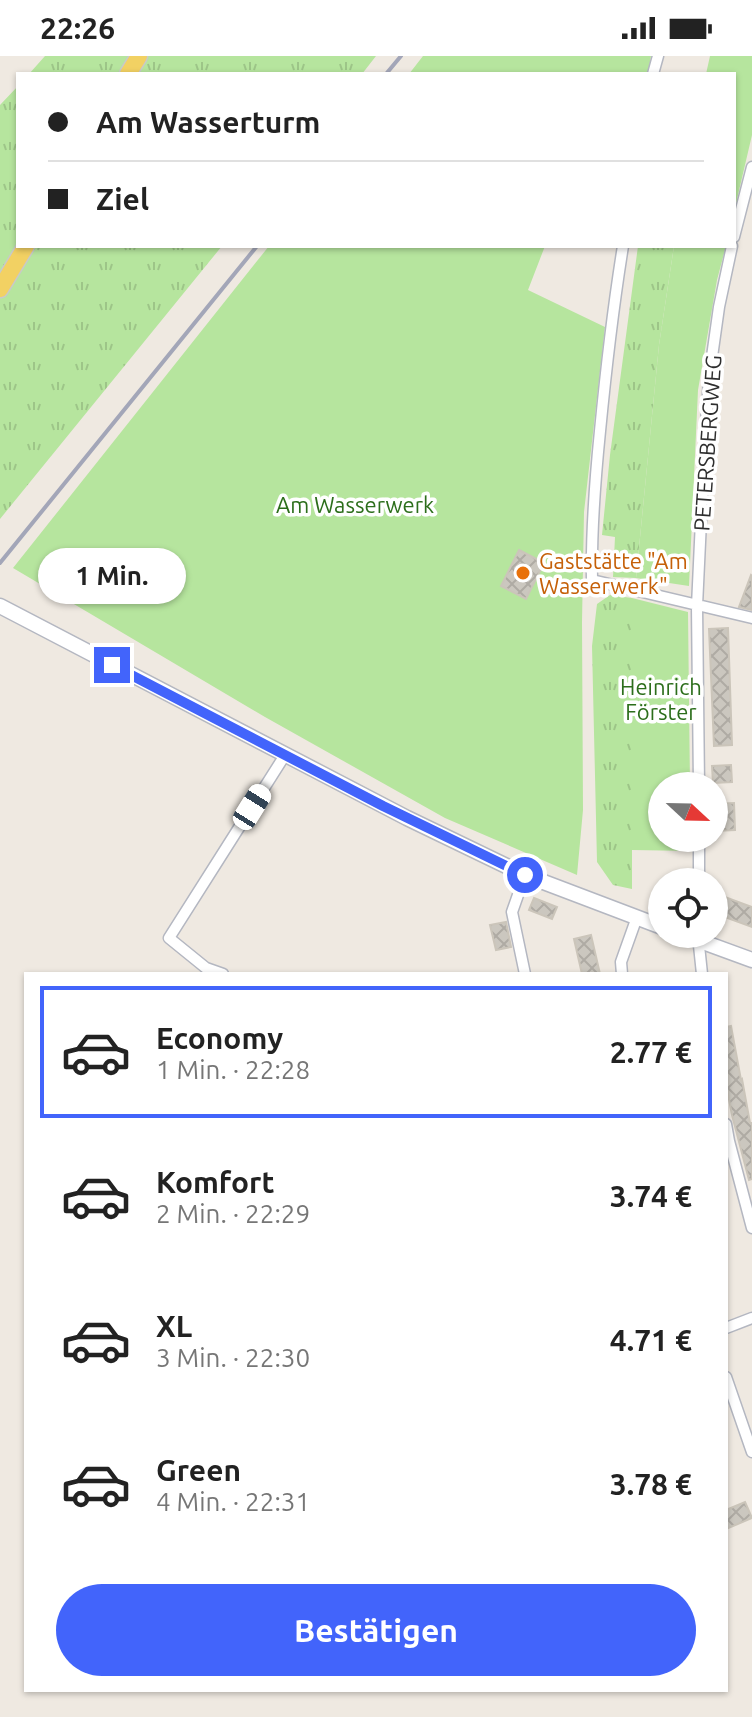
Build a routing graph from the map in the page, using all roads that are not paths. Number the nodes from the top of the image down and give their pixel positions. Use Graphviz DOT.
graph roads {
  1 [pos="752,167"];
  2 [pos="736,229"];
  3 [pos="25,248"];
  4 [pos="623,248"];
  5 [pos="732,248"];
  6 [pos="0,289"];
  7 [pos="0,606"];
  8 [pos="697,606"];
  9 [pos="752,618"];
  10 [pos="285,755"];
  11 [pos="699,772"];
  12 [pos="525,875"];
  13 [pos="637,917"];
  14 [pos="648,921"];
  15 [pos="699,948"];
  16 [pos="724,948"];
  17 [pos="752,960"];
  18 [pos="205,971"];
  19 [pos="525,972"];
  20 [pos="622,972"];
  21 [pos="702,972"];
  22 [pos="728,1132"];
  23 [pos="752,1228"];
  24 [pos="752,1318"];
  25 [pos="728,1327"];
  26 [pos="728,1384"];
  27 [pos="752,1452"];
  1 -- 2 [label="street"];
  3 -- 6 [label="main road"];
  4 -- 8 [label="street"];
  5 -- 8 [label="street, PETERSBERGWEG"];
  7 -- 10 [label="street"];
  8 -- 9 [label="street"];
  8 -- 11 [label="street, PETERSBERGWEG"];
  10 -- 12 [label="street"];
  10 -- 18 [label="street"];
  12 -- 13 [label="street"];
  12 -- 19 [label="street"];
  13 -- 14 [label="street"];
  13 -- 20 [label="street"];
  15 -- 21 [label="street"];
  16 -- 17 [label="street"];
  22 -- 23 [label="street"];
  24 -- 25 [label="street"];
  26 -- 27 [label="street"];
}
